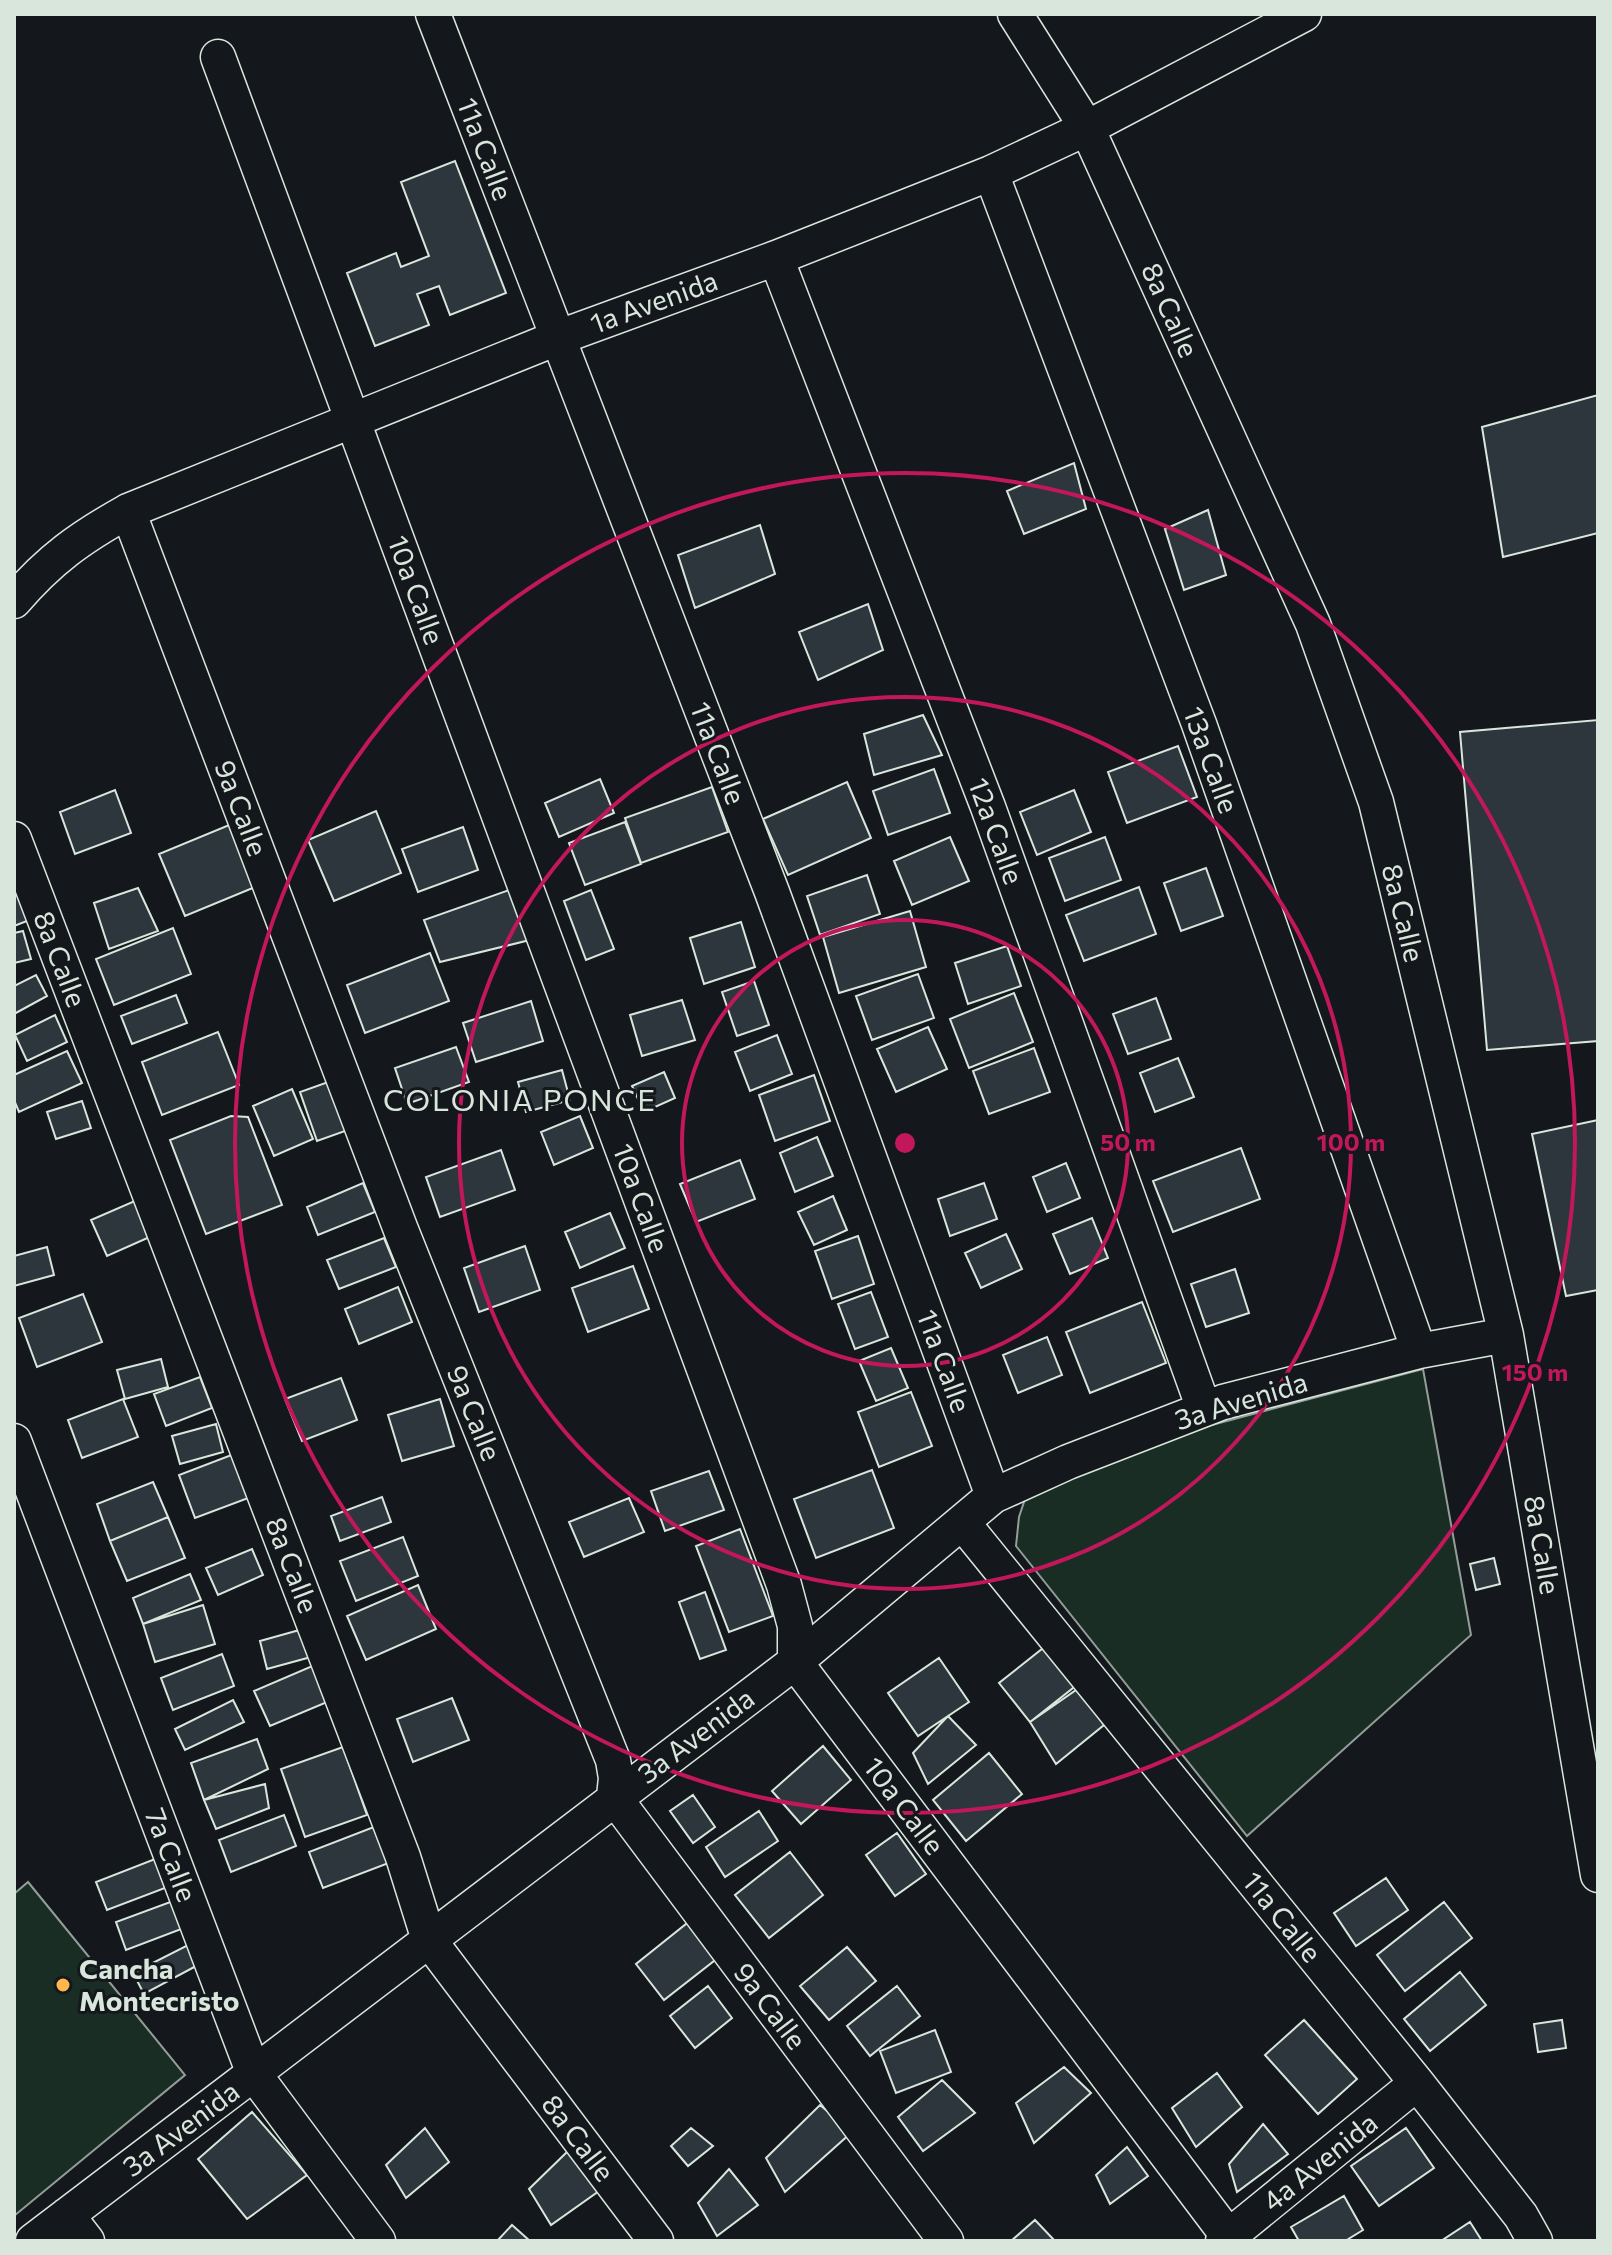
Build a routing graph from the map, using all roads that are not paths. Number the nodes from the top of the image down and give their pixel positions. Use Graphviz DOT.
graph roads {
  1 [pos="433,14"];
  2 [pos="1015,14"];
  3 [pos="1304,14"];
  4 [pos="218,57"];
  5 [pos="1087,128"];
  6 [pos="991,173"];
  7 [pos="776,258"];
  8 [pos="557,338"];
  9 [pos="353,420"];
  10 [pos="128,511"];
  11 [pos="14,601"];
  12 [pos="14,839"];
  13 [pos="1506,1335"];
  14 [pos="1419,1351"];
  15 [pos="1204,1409"];
  16 [pos="14,1441"];
  17 [pos="993,1496"];
  18 [pos="962,1522"];
  19 [pos="795,1662"];
  20 [pos="614,1797"];
  21 [pos="1598,1875"];
  22 [pos="429,1940"];
  23 [pos="254,2074"];
  24 [pos="1417,2083"];
  25 [pos="77,2228"];
  26 [pos="1228,2240"];
  27 [pos="33,2241"];
  28 [pos="378,2241"];
  29 [pos="656,2241"];
  30 [pos="946,2241"];
  31 [pos="1535,2241"];
  1 -- 8 [label="street, 11a Calle"];
  2 -- 5 [label="street, 8a Calle"];
  3 -- 5 [label="street, 1a Avenida"];
  4 -- 9 [label="street, 10a Calle"];
  5 -- 6 [label="street, 1a Avenida"];
  5 -- 13 [label="street, 8a Calle"];
  6 -- 7 [label="street, 1a Avenida"];
  6 -- 14 [label="street, 13a Calle"];
  7 -- 8 [label="street, 1a Avenida"];
  7 -- 15 [label="street, 12a Calle"];
  8 -- 9 [label="street, 1a Avenida"];
  8 -- 17 [label="street, 11a Calle"];
  9 -- 10 [label="street, 1a Avenida"];
  9 -- 19 [label="street, 10a Calle"];
  10 -- 11 [label="street, 1a Avenida"];
  10 -- 20 [label="street, 9a Calle"];
  12 -- 22 [label="street, 8a Calle"];
  13 -- 14 [label="street, 3a Avenida"];
  13 -- 21 [label="street, 8a Calle"];
  14 -- 15 [label="street, 3a Avenida"];
  15 -- 17 [label="street, 3a Avenida"];
  16 -- 23 [label="street, 7a Calle"];
  17 -- 18 [label="street, 3a Avenida"];
  18 -- 19 [label="street, 3a Avenida"];
  18 -- 24 [label="street, 11a Calle"];
  19 -- 20 [label="street, 3a Avenida"];
  19 -- 26 [label="street, 10a Calle"];
  20 -- 22 [label="street, 3a Avenida"];
  20 -- 30 [label="street, 9a Calle"];
  22 -- 23 [label="street, 3a Avenida"];
  22 -- 29 [label="street, 8a Calle"];
  23 -- 25 [label="street, 3a Avenida"];
  23 -- 28 [label="street, 7a Calle"];
  24 -- 26 [label="street, 4a Avenida"];
  24 -- 31 [label="street, 11a Calle"];
  25 -- 27 [label="street, 3a Avenida"];
}
